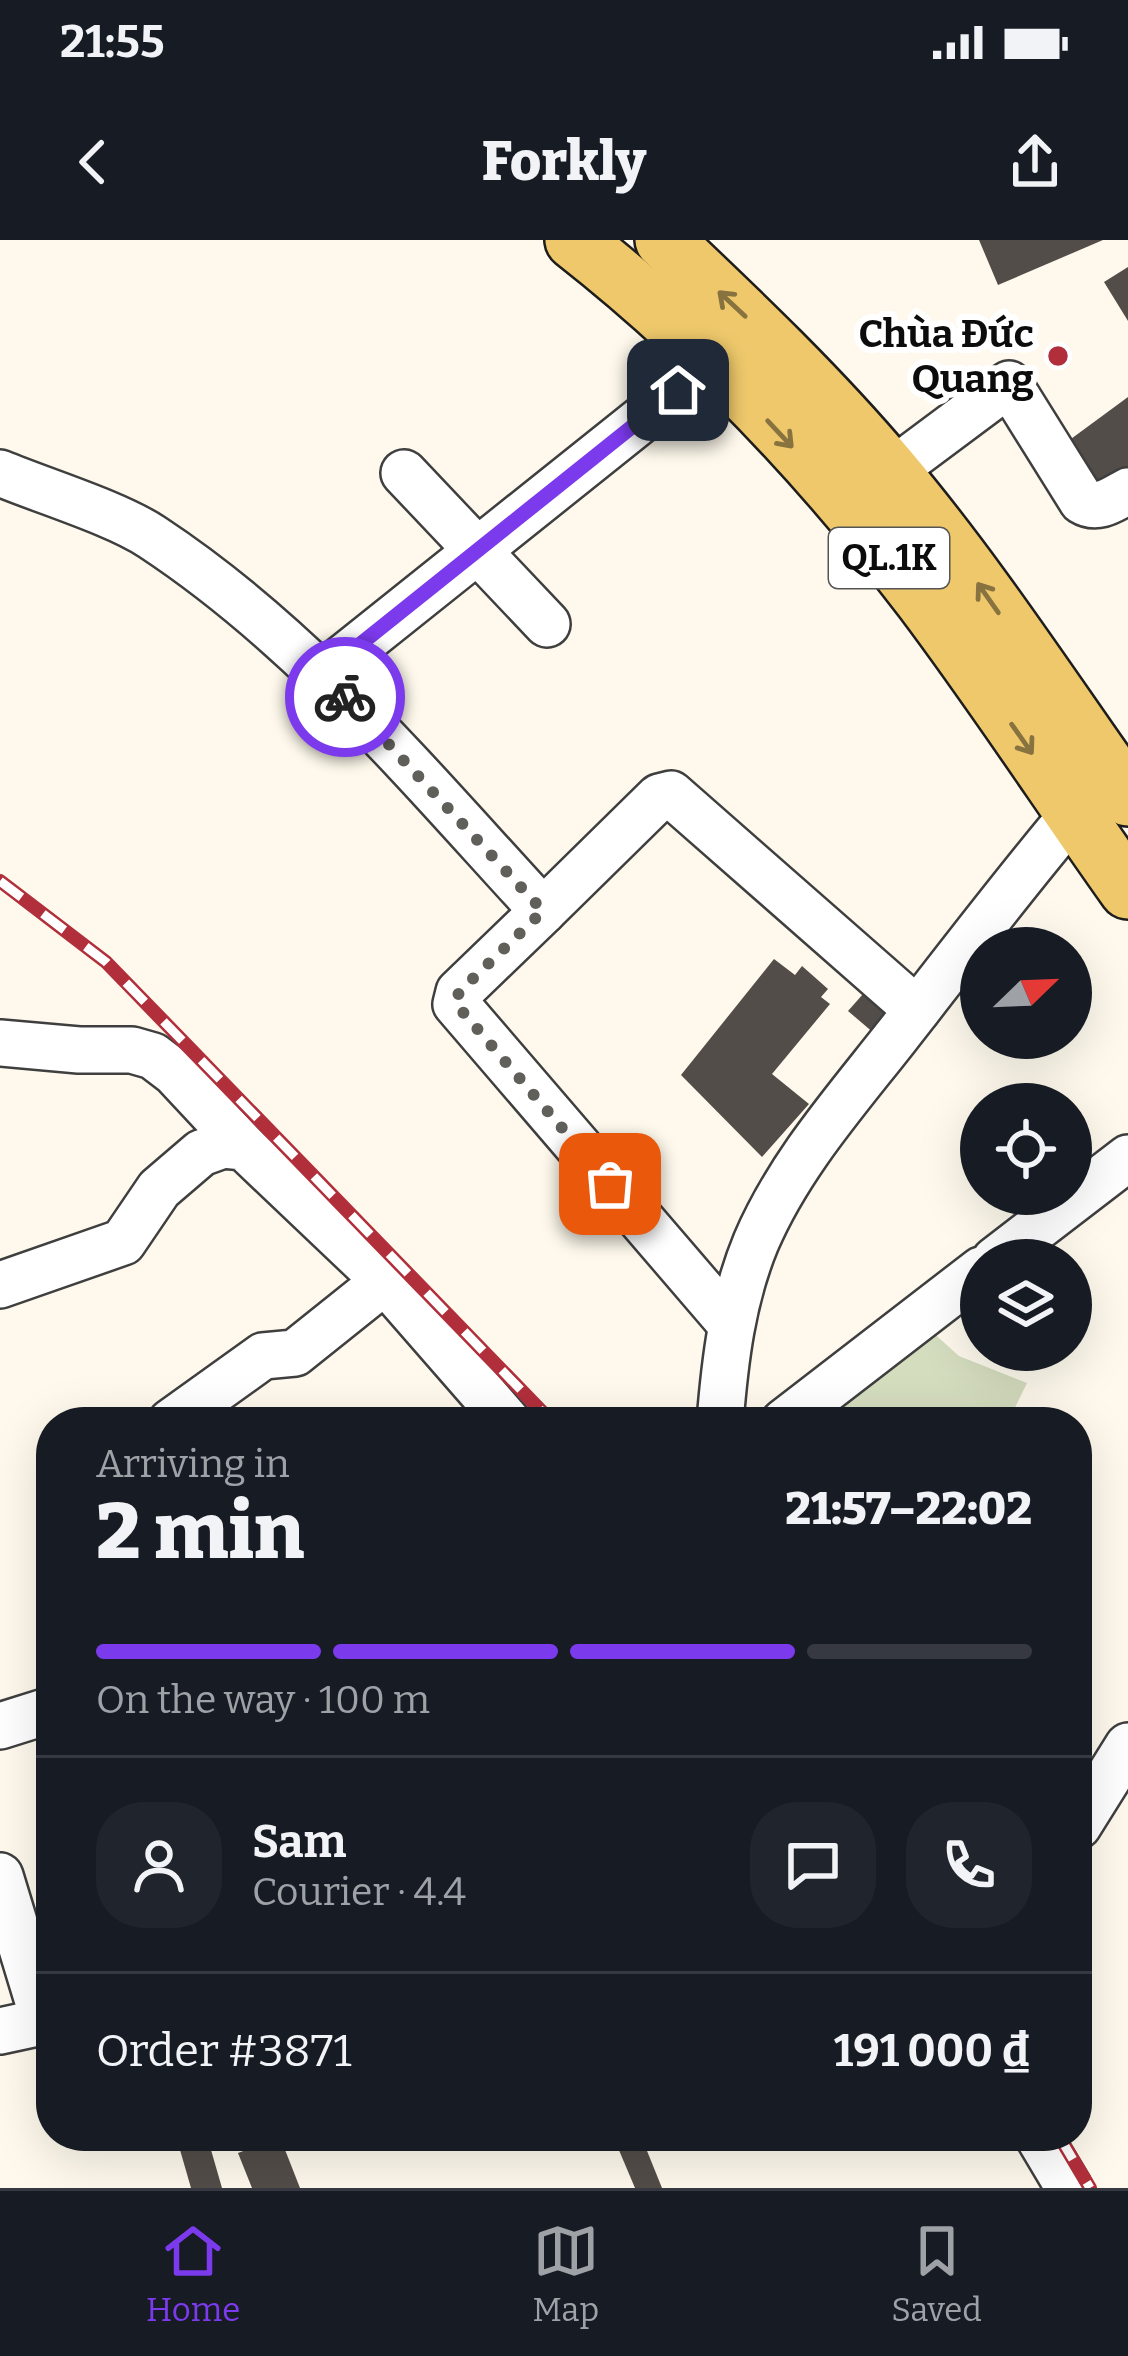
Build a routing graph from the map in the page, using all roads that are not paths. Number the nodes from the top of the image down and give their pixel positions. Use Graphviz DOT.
graph roads {
  1 [pos="664,240"];
  2 [pos="582,242"];
  3 [pos="711,364"];
  4 [pos="891,472"];
  5 [pos="0,473"];
  6 [pos="404,473"];
  7 [pos="1128,490"];
  8 [pos="477,550"];
  9 [pos="548,624"];
  10 [pos="323,674"];
  11 [pos="1128,796"];
  12 [pos="1074,813"];
  13 [pos="1128,890"];
  14 [pos="543,911"];
  15 [pos="917,1010"];
  16 [pos="0,1043"];
  17 [pos="244,1147"];
  18 [pos="1128,1157"];
  19 [pos="1021,1239"];
  20 [pos="385,1280"];
  21 [pos="0,1285"];
  22 [pos="960,1286"];
  23 [pos="730,1323"];
  24 [pos="192,1407"];
  25 [pos="495,1407"];
  26 [pos="722,1407"];
  27 [pos="803,1407"];
  28 [pos="36,1715"];
  29 [pos="0,1726"];
  30 [pos="1128,1746"];
  31 [pos="1092,1804"];
  32 [pos="0,1876"];
  33 [pos="32,2024"];
  34 [pos="1047,2151"];
  35 [pos="1069,2188"];
  4 -- 1 [label="main road, QL.1K, one-way"];
  2 -- 3 [label="main road, QL.1K"];
  3 -- 8 [label="street"];
  3 -- 12 [label="main road, QL.1K, one-way"];
  4 -- 7 [label="street"];
  11 -- 4 [label="main road, QL.1K, one-way"];
  5 -- 10 [label="street"];
  6 -- 8 [label="street"];
  8 -- 9 [label="street"];
  8 -- 10 [label="street"];
  10 -- 14 [label="street"];
  12 -- 13 [label="main road, QL.1K"];
  12 -- 15 [label="street"];
  14 -- 15 [label="street"];
  14 -- 23 [label="street"];
  15 -- 23 [label="street"];
  16 -- 17 [label="street"];
  17 -- 20 [label="street"];
  17 -- 21 [label="street"];
  18 -- 19 [label="street"];
  20 -- 24 [label="street"];
  20 -- 25 [label="street"];
  22 -- 27 [label="street"];
  23 -- 26 [label="street"];
  28 -- 29 [label="street"];
  30 -- 31 [label="street"];
  32 -- 33 [label="street"];
  34 -- 35 [label="street"];
}
